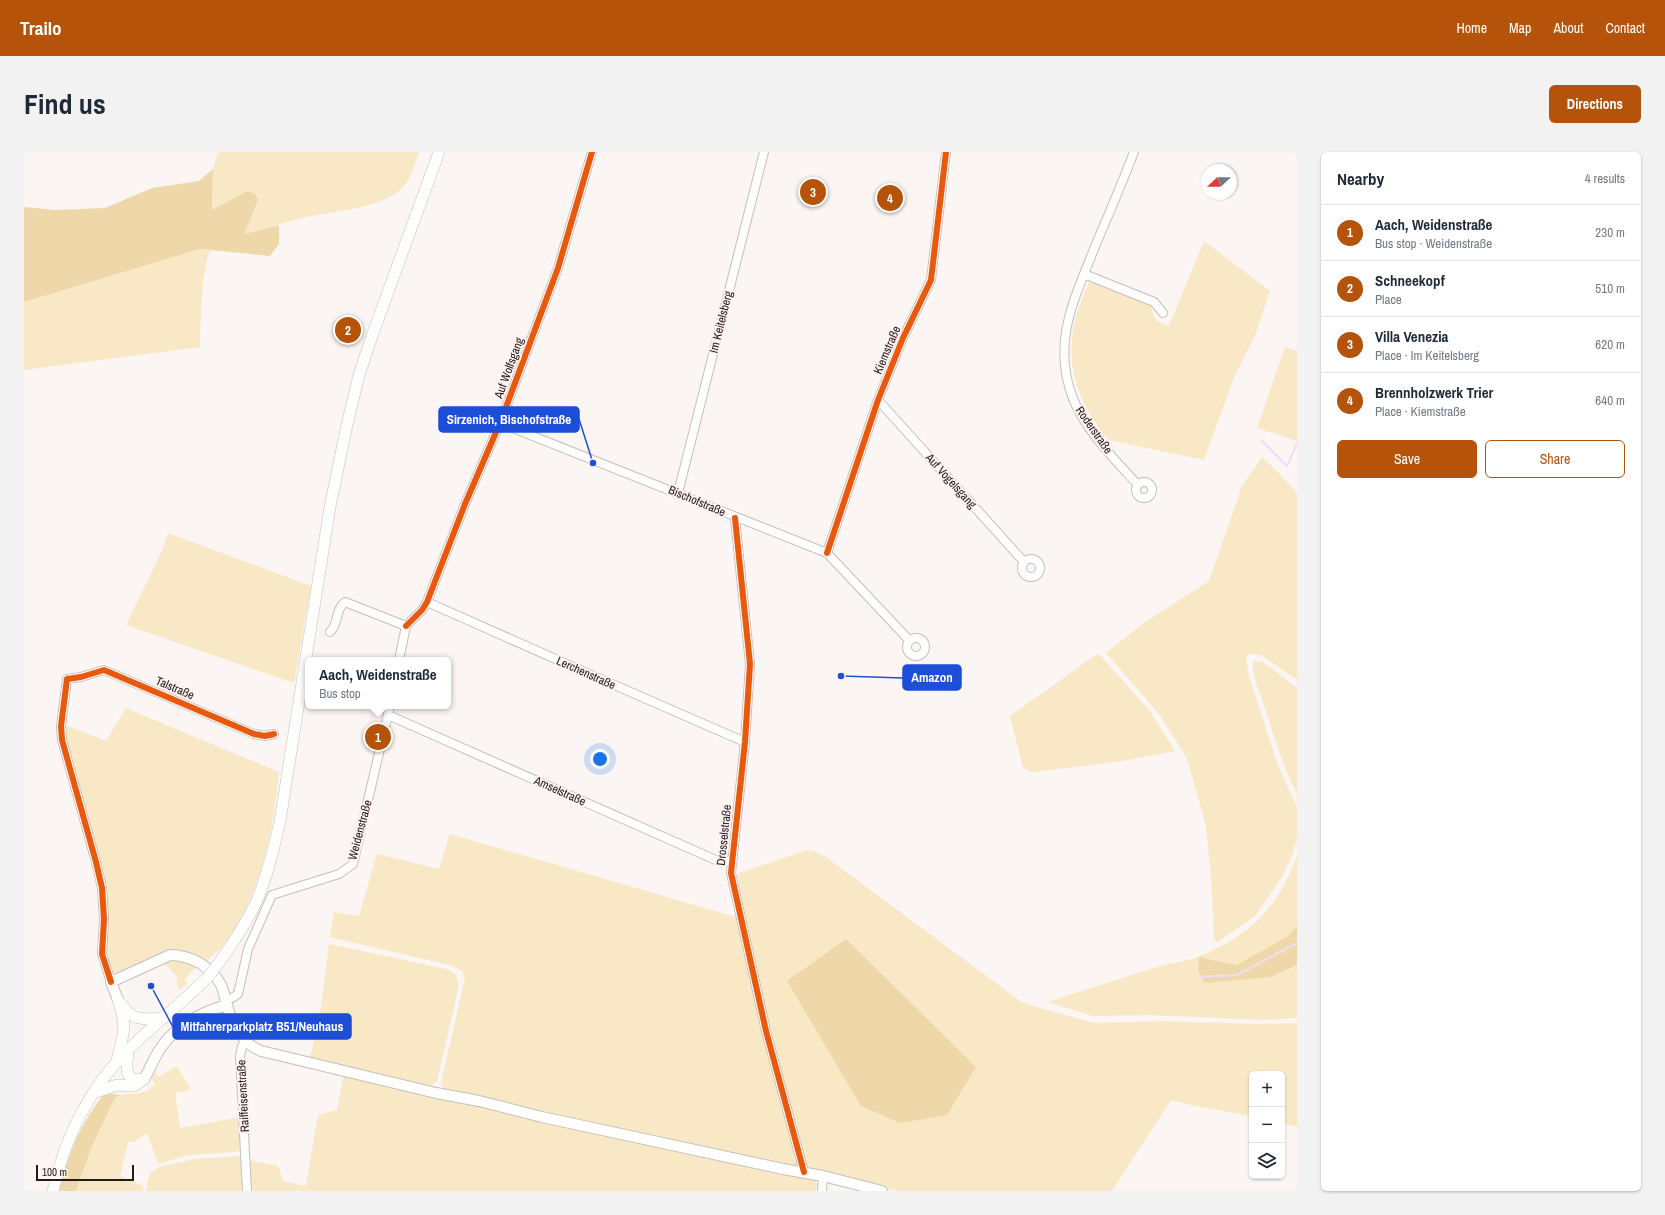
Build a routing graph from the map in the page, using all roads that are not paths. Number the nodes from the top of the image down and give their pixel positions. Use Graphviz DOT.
graph roads {
  1 [pos="439,152"];
  2 [pos="592,152"];
  3 [pos="764,152"];
  4 [pos="946,152"];
  5 [pos="1134,152"];
  6 [pos="1084,274"];
  7 [pos="1163,313"];
  8 [pos="878,400"];
  9 [pos="500,423"];
  10 [pos="1138,484"];
  11 [pos="678,493"];
  12 [pos="736,518"];
  13 [pos="827,553"];
  14 [pos="1024,562"];
  15 [pos="427,602"];
  16 [pos="406,626"];
  17 [pos="330,632"];
  18 [pos="910,640"];
  19 [pos="306,657"];
  20 [pos="400,657"];
  21 [pos="305,664"];
  22 [pos="389,709"];
  23 [pos="388,715"];
  24 [pos="274,734"];
  25 [pos="745,742"];
  26 [pos="733,859"];
  27 [pos="111,982"];
  28 [pos="118,1000"];
  29 [pos="226,1003"];
  30 [pos="164,1018"];
  31 [pos="246,1040"];
  32 [pos="128,1051"];
  33 [pos="117,1062"];
  34 [pos="144,1079"];
  35 [pos="93,1093"];
  36 [pos="804,1172"];
  37 [pos="824,1176"];
  38 [pos="53,1191"];
  39 [pos="247,1191"];
  40 [pos="822,1191"];
  41 [pos="882,1191"];
  1 -- 19 [label="highway, bridge"];
  2 -- 9 [label="street, Auf Wolfsgang"];
  3 -- 11 [label="street, Im Keitelsberg"];
  4 -- 8 [label="street, Kiemstraße"];
  5 -- 6 [label="street, Roderstraße"];
  6 -- 7 [label="street"];
  6 -- 10 [label="street, Roderstraße"];
  8 -- 13 [label="street, Kiemstraße"];
  8 -- 14 [label="street, Auf Vogelsgang"];
  9 -- 11 [label="street, Bischofstraße"];
  9 -- 15 [label="street, Auf Wolfsgang"];
  11 -- 12 [label="street, Bischofstraße"];
  12 -- 13 [label="street, Bischofstraße"];
  12 -- 25 [label="street, Drosselstraße"];
  13 -- 18 [label="street, Bischofstraße"];
  15 -- 16 [label="street, Auf Wolfsgang"];
  15 -- 25 [label="street, Lerchenstraße"];
  16 -- 17 [label="street"];
  16 -- 20 [label="street"];
  21 -- 30 [label="highway, bridge"];
  22 -- 23 [label="street, Weidenstraße"];
  23 -- 26 [label="street, Amselstraße"];
  23 -- 29 [label="street, Weidenstraße"];
  24 -- 27 [label="street, Talstraße"];
  25 -- 26 [label="street, Drosselstraße"];
  26 -- 36 [label="street, Drosselstraße"];
  27 -- 28 [label="main road"];
  27 -- 29 [label="main road"];
  28 -- 30 [label="highway"];
  28 -- 33 [label="highway"];
  29 -- 31 [label="main road"];
  29 -- 34 [label="main road"];
  30 -- 32 [label="highway"];
  31 -- 36 [label="main road"];
  31 -- 39 [label="street, Raiffeisenstraße"];
  32 -- 33 [label="highway"];
  32 -- 34 [label="highway"];
  33 -- 35 [label="highway"];
  34 -- 35 [label="highway"];
  35 -- 38 [label="highway"];
  36 -- 37 [label="main road"];
  37 -- 40 [label="street"];
  37 -- 41 [label="main road"];
}
